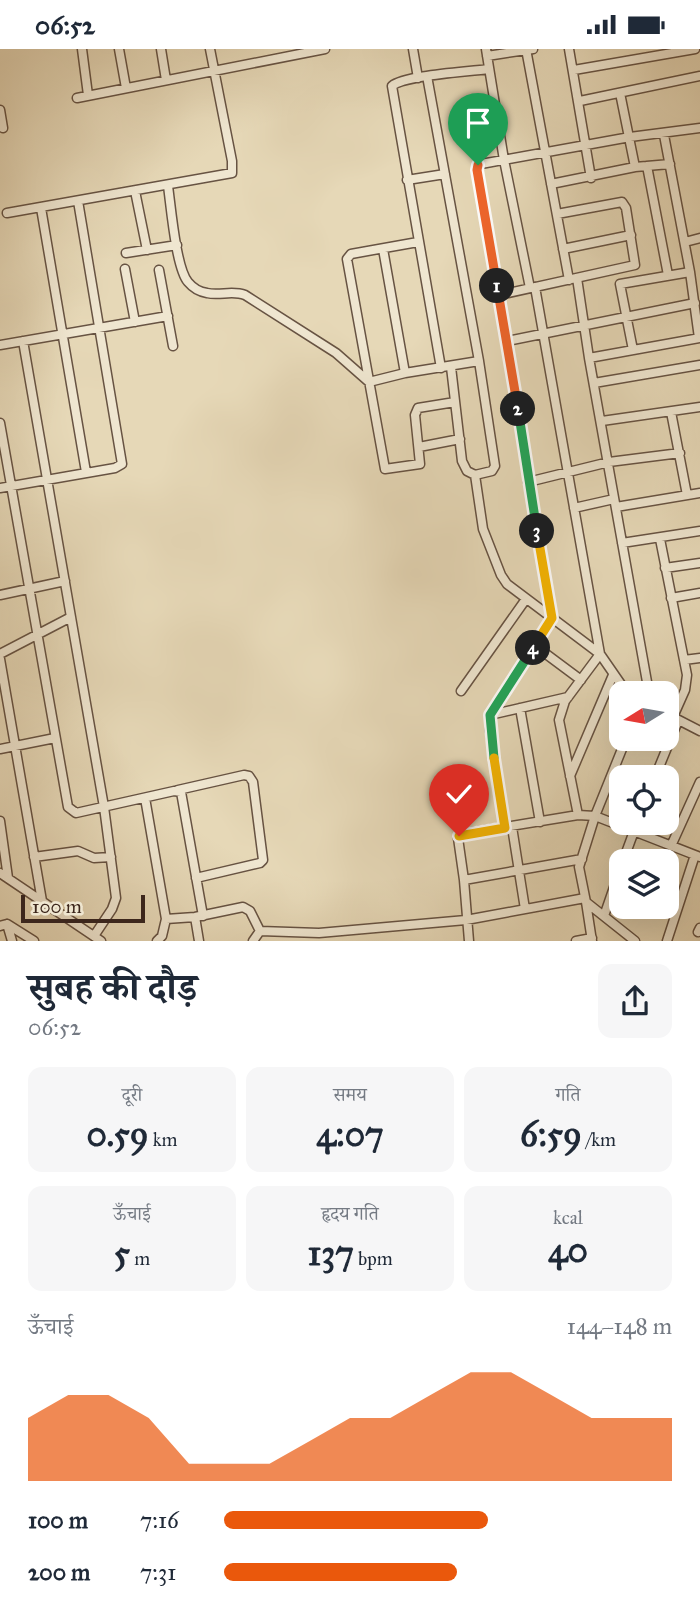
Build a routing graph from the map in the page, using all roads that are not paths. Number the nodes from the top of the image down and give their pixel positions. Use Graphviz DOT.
graph roads {
  1 [pos="82,49"];
  2 [pos="119,49"];
  3 [pos="173,49"];
  4 [pos="210,49"];
  5 [pos="325,49"];
  6 [pos="413,49"];
  7 [pos="528,49"];
  8 [pos="569,49"];
  9 [pos="695,49"];
  10 [pos="161,50"];
  11 [pos="293,52"];
  12 [pos="487,53"];
  13 [pos="488,69"];
  14 [pos="574,70"];
  15 [pos="214,71"];
  16 [pos="700,76"];
  17 [pos="422,77"];
  18 [pos="166,80"];
  19 [pos="126,88"];
  20 [pos="620,93"];
  21 [pos="88,95"];
  22 [pos="77,98"];
  23 [pos="580,101"];
  24 [pos="0,110"];
  25 [pos="3,128"];
  26 [pos="700,128"];
  27 [pos="664,135"];
  28 [pos="631,137"];
  29 [pos="587,144"];
  30 [pos="546,151"];
  31 [pos="504,160"];
  32 [pos="670,165"];
  33 [pos="647,166"];
  34 [pos="635,167"];
  35 [pos="445,174"];
  36 [pos="592,178"];
  37 [pos="407,180"];
  38 [pos="551,184"];
  39 [pos="168,185"];
  40 [pos="135,191"];
  41 [pos="78,201"];
  42 [pos="41,208"];
  43 [pos="7,213"];
  44 [pos="557,214"];
  45 [pos="631,235"];
  46 [pos="700,238"];
  47 [pos="418,242"];
  48 [pos="685,242"];
  49 [pos="177,245"];
  50 [pos="383,249"];
  51 [pos="564,249"];
  52 [pos="147,250"];
  53 [pos="126,253"];
  54 [pos="125,269"];
  55 [pos="159,270"];
  56 [pos="617,270"];
  57 [pos="690,272"];
  58 [pos="668,275"];
  59 [pos="573,279"];
  60 [pos="620,284"];
  61 [pos="533,287"];
  62 [pos="499,295"];
  63 [pos="695,303"];
  64 [pos="168,316"];
  65 [pos="627,317"];
  66 [pos="135,322"];
  67 [pos="584,324"];
  68 [pos="100,329"];
  69 [pos="543,332"];
  70 [pos="63,335"];
  71 [pos="700,338"];
  72 [pos="23,341"];
  73 [pos="507,341"];
  74 [pos="0,345"];
  75 [pos="173,346"];
  76 [pos="633,350"];
  77 [pos="589,358"];
  78 [pos="479,361"];
  79 [pos="700,365"];
  80 [pos="446,367"];
  81 [pos="405,373"];
  82 [pos="369,382"];
  83 [pos="594,383"];
  84 [pos="455,402"];
  85 [pos="700,407"];
  86 [pos="671,412"];
  87 [pos="602,421"];
  88 [pos="0,423"];
  89 [pos="460,439"];
  90 [pos="419,447"];
  91 [pos="2,448"];
  92 [pos="680,453"];
  93 [pos="609,462"];
  94 [pos="568,471"];
  95 [pos="86,472"];
  96 [pos="475,475"];
  97 [pos="46,480"];
  98 [pos="528,482"];
  99 [pos="10,486"];
  100 [pos="0,488"];
  101 [pos="700,493"];
  102 [pos="687,495"];
  103 [pos="615,503"];
  104 [pos="574,508"];
  105 [pos="700,531"];
  106 [pos="660,539"];
  107 [pos="622,543"];
  108 [pos="700,563"];
  109 [pos="665,568"];
  110 [pos="65,581"];
  111 [pos="28,588"];
  112 [pos="700,593"];
  113 [pos="0,595"];
  114 [pos="671,598"];
  115 [pos="526,599"];
  116 [pos="71,617"];
  117 [pos="552,618"];
  118 [pos="38,635"];
  119 [pos="534,646"];
  120 [pos="0,654"];
  121 [pos="600,654"];
  122 [pos="700,658"];
  123 [pos="0,659"];
  124 [pos="684,660"];
  125 [pos="613,675"];
  126 [pos="581,680"];
  127 [pos="618,681"];
  128 [pos="647,681"];
  129 [pos="461,691"];
  130 [pos="568,697"];
  131 [pos="679,703"];
  132 [pos="520,708"];
  133 [pos="490,715"];
  134 [pos="679,720"];
  135 [pos="700,731"];
  136 [pos="55,738"];
  137 [pos="15,745"];
  138 [pos="0,748"];
  139 [pos="621,751"];
  140 [pos="570,776"];
  141 [pos="700,782"];
  142 [pos="178,790"];
  143 [pos="145,798"];
  144 [pos="104,807"];
  145 [pos="578,815"];
  146 [pos="595,816"];
  147 [pos="0,821"];
  148 [pos="540,822"];
  149 [pos="609,822"];
  150 [pos="508,827"];
  151 [pos="641,835"];
  152 [pos="671,846"];
  153 [pos="697,856"];
  154 [pos="34,857"];
  155 [pos="111,857"];
  156 [pos="582,859"];
  157 [pos="519,870"];
  158 [pos="0,873"];
  159 [pos="8,878"];
  160 [pos="197,878"];
  161 [pos="464,880"];
  162 [pos="586,900"];
  163 [pos="42,901"];
  164 [pos="609,902"];
  165 [pos="525,909"];
  166 [pos="199,916"];
  167 [pos="604,916"];
  168 [pos="166,919"];
  169 [pos="466,920"];
  170 [pos="4,925"];
  171 [pos="260,932"];
  172 [pos="97,938"];
  173 [pos="592,939"];
  174 [pos="12,941"];
  175 [pos="34,941"];
  176 [pos="157,941"];
  177 [pos="199,941"];
  178 [pos="253,941"];
  179 [pos="469,941"];
  180 [pos="576,941"];
  181 [pos="635,941"];
  182 [pos="667,941"];
  1 -- 21 [label="street"];
  2 -- 19 [label="street"];
  3 -- 10 [label="street"];
  4 -- 15 [label="street"];
  5 -- 11 [label="street"];
  6 -- 17 [label="street"];
  7 -- 12 [label="street"];
  7 -- 30 [label="street"];
  8 -- 14 [label="street"];
  9 -- 14 [label="street"];
  10 -- 18 [label="street"];
  11 -- 15 [label="street"];
  12 -- 13 [label="street"];
  13 -- 17 [label="street"];
  13 -- 31 [label="street"];
  14 -- 23 [label="street"];
  15 -- 18 [label="street"];
  15 -- 39 [label="street"];
  16 -- 20 [label="street"];
  17 -- 35 [label="street"];
  17 -- 37 [label="street"];
  18 -- 19 [label="street"];
  19 -- 21 [label="street"];
  20 -- 23 [label="street"];
  20 -- 28 [label="street"];
  21 -- 22 [label="street"];
  23 -- 29 [label="street"];
  24 -- 25 [label="street"];
  26 -- 27 [label="street"];
  27 -- 28 [label="street"];
  27 -- 32 [label="street"];
  28 -- 29 [label="street"];
  28 -- 34 [label="street"];
  29 -- 30 [label="street"];
  29 -- 36 [label="street"];
  30 -- 31 [label="street"];
  30 -- 38 [label="street"];
  31 -- 61 [label="street"];
  31 -- 62 [label="street"];
  32 -- 33 [label="street"];
  32 -- 48 [label="street"];
  33 -- 34 [label="street"];
  33 -- 58 [label="street"];
  34 -- 36 [label="street"];
  35 -- 37 [label="street"];
  35 -- 78 [label="street"];
  36 -- 38 [label="street"];
  37 -- 47 [label="street"];
  38 -- 44 [label="street"];
  39 -- 40 [label="street"];
  39 -- 49 [label="street"];
  40 -- 41 [label="street"];
  40 -- 52 [label="street"];
  41 -- 42 [label="street"];
  41 -- 68 [label="street"];
  42 -- 43 [label="street"];
  42 -- 70 [label="street"];
  44 -- 45 [label="street"];
  44 -- 51 [label="street"];
  45 -- 51 [label="street"];
  45 -- 56 [label="street"];
  46 -- 48 [label="street"];
  47 -- 50 [label="street"];
  47 -- 80 [label="street"];
  48 -- 57 [label="street"];
  49 -- 52 [label="street"];
  49 -- 82 [label="street"];
  50 -- 81 [label="street"];
  50 -- 82 [label="street"];
  51 -- 59 [label="street"];
  52 -- 53 [label="street"];
  54 -- 66 [label="street"];
  55 -- 64 [label="street"];
  56 -- 59 [label="street"];
  56 -- 60 [label="street"];
  57 -- 58 [label="street"];
  57 -- 63 [label="street"];
  58 -- 60 [label="street"];
  59 -- 61 [label="street"];
  59 -- 67 [label="street"];
  60 -- 65 [label="street"];
  61 -- 62 [label="street"];
  61 -- 69 [label="street"];
  62 -- 73 [label="street"];
  63 -- 65 [label="street"];
  63 -- 71 [label="street"];
  64 -- 66 [label="street"];
  64 -- 75 [label="street"];
  65 -- 67 [label="street"];
  65 -- 76 [label="street"];
  66 -- 68 [label="street"];
  67 -- 69 [label="street"];
  67 -- 77 [label="street"];
  68 -- 70 [label="street"];
  68 -- 95 [label="street"];
  69 -- 73 [label="street"];
  69 -- 94 [label="street"];
  70 -- 72 [label="street"];
  70 -- 95 [label="street"];
  71 -- 76 [label="street"];
  72 -- 74 [label="street"];
  72 -- 97 [label="street"];
  73 -- 98 [label="street"];
  76 -- 77 [label="street"];
  77 -- 83 [label="street"];
  78 -- 80 [label="street"];
  78 -- 96 [label="street"];
  79 -- 83 [label="street"];
  80 -- 81 [label="street"];
  80 -- 84 [label="street"];
  81 -- 82 [label="street"];
  82 -- 90 [label="street"];
  83 -- 87 [label="street"];
  84 -- 89 [label="street"];
  84 -- 90 [label="street"];
  85 -- 86 [label="street"];
  86 -- 87 [label="street"];
  86 -- 92 [label="street"];
  87 -- 93 [label="street"];
  88 -- 91 [label="street"];
  89 -- 90 [label="street"];
  89 -- 96 [label="street"];
  91 -- 99 [label="street"];
  92 -- 93 [label="street"];
  92 -- 102 [label="street"];
  93 -- 94 [label="street"];
  93 -- 103 [label="street"];
  94 -- 98 [label="street"];
  94 -- 104 [label="street"];
  95 -- 97 [label="street"];
  96 -- 115 [label="street"];
  97 -- 99 [label="street"];
  97 -- 110 [label="street"];
  98 -- 117 [label="street"];
  99 -- 100 [label="street"];
  99 -- 111 [label="street"];
  101 -- 102 [label="street"];
  102 -- 103 [label="street"];
  103 -- 104 [label="street"];
  103 -- 107 [label="street"];
  104 -- 121 [label="street"];
  105 -- 106 [label="street"];
  106 -- 107 [label="street"];
  106 -- 109 [label="street"];
  107 -- 128 [label="street"];
  108 -- 109 [label="street"];
  109 -- 114 [label="street"];
  110 -- 111 [label="street"];
  110 -- 116 [label="street"];
  111 -- 113 [label="street"];
  111 -- 118 [label="street"];
  112 -- 114 [label="street"];
  114 -- 124 [label="street"];
  115 -- 117 [label="street"];
  115 -- 129 [label="street"];
  116 -- 118 [label="street"];
  116 -- 144 [label="street"];
  117 -- 119 [label="street"];
  117 -- 121 [label="street"];
  118 -- 120 [label="street"];
  118 -- 136 [label="street"];
  119 -- 126 [label="street"];
  119 -- 133 [label="street"];
  121 -- 125 [label="street"];
  121 -- 126 [label="street"];
  122 -- 124 [label="street"];
  123 -- 137 [label="street"];
  124 -- 131 [label="street"];
  125 -- 127 [label="street"];
  125 -- 140 [label="street"];
  126 -- 130 [label="street"];
  130 -- 132 [label="street"];
  130 -- 140 [label="street"];
  132 -- 133 [label="street"];
  132 -- 148 [label="street"];
  133 -- 150 [label="street"];
  134 -- 135 [label="street"];
  136 -- 137 [label="street"];
  136 -- 144 [label="street"];
  137 -- 138 [label="street"];
  137 -- 154 [label="street"];
  139 -- 146 [label="street"];
  140 -- 145 [label="street"];
  141 -- 152 [label="street"];
  142 -- 143 [label="street"];
  142 -- 160 [label="street"];
  142 -- 160 [label="street"];
  143 -- 144 [label="street"];
  143 -- 168 [label="street"];
  144 -- 155 [label="street"];
  145 -- 146 [label="street"];
  145 -- 148 [label="street"];
  146 -- 149 [label="street"];
  146 -- 156 [label="street"];
  147 -- 159 [label="street"];
  148 -- 150 [label="street"];
  150 -- 157 [label="street"];
  150 -- 161 [label="street"];
  151 -- 152 [label="street"];
  152 -- 153 [label="street"];
  153 -- 182 [label="street"];
  154 -- 155 [label="street"];
  154 -- 163 [label="street"];
  155 -- 172 [label="street"];
  156 -- 157 [label="street"];
  156 -- 162 [label="street"];
  157 -- 161 [label="street"];
  157 -- 165 [label="street"];
  158 -- 159 [label="street"];
  159 -- 163 [label="street"];
  160 -- 166 [label="street"];
  161 -- 169 [label="street"];
  162 -- 165 [label="street"];
  162 -- 167 [label="street"];
  162 -- 173 [label="street"];
  163 -- 172 [label="street"];
  164 -- 167 [label="street"];
  165 -- 169 [label="street"];
  166 -- 168 [label="street"];
  166 -- 171 [label="street"];
  166 -- 177 [label="street"];
  167 -- 181 [label="street"];
  168 -- 176 [label="street"];
  169 -- 171 [label="street"];
  169 -- 179 [label="street"];
  170 -- 174 [label="street"];
  170 -- 175 [label="street"];
  171 -- 178 [label="street"];
  173 -- 180 [label="street"];
}
